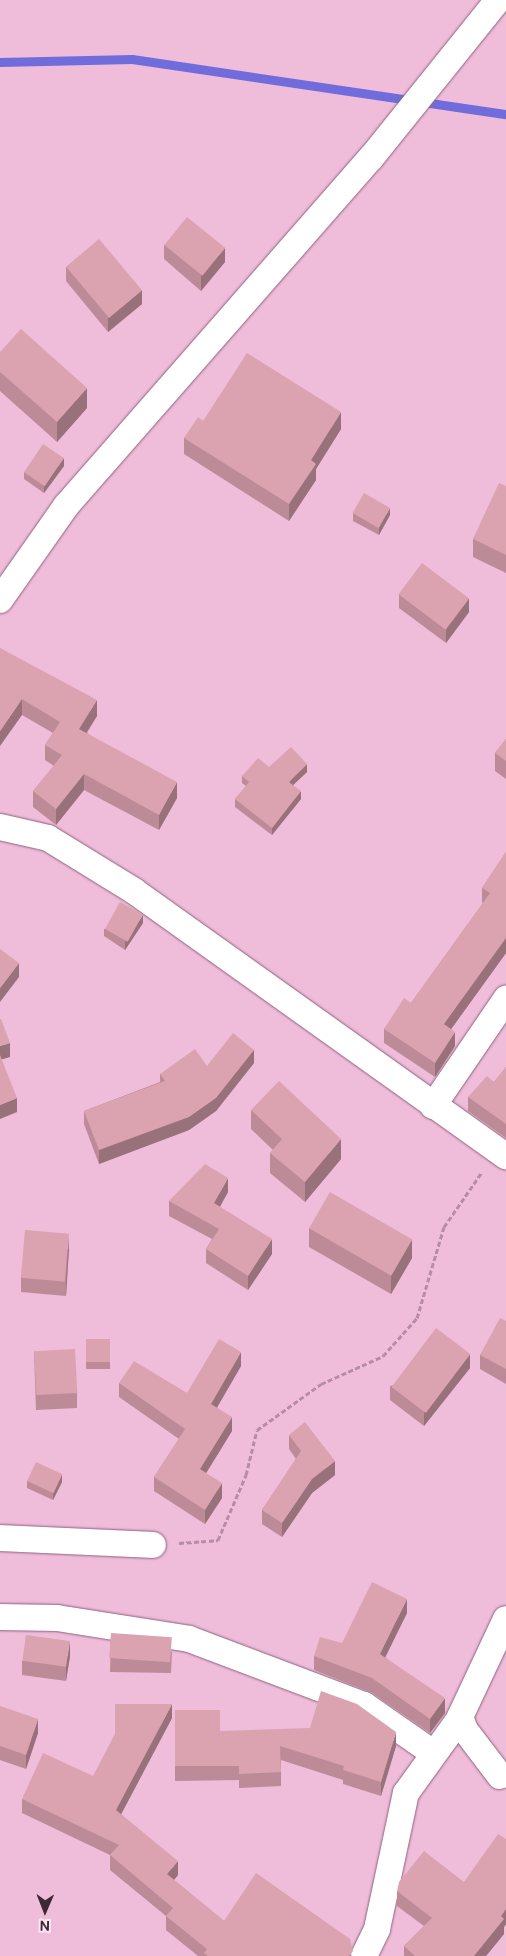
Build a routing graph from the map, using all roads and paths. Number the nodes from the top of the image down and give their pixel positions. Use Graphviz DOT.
graph roads {
  1 [pos="498,0"];
  2 [pos="0,600"];
  3 [pos="0,827"];
  4 [pos="506,999"];
  5 [pos="433,1106"];
  6 [pos="501,1154"];
  7 [pos="0,1538"];
  8 [pos="153,1545"];
  9 [pos="0,1617"];
  10 [pos="506,1619"];
  11 [pos="460,1718"];
  12 [pos="432,1753"];
  13 [pos="500,1776"];
  14 [pos="364,1956"];
  1 -- 2 [label="street"];
  3 -- 5 [label="street"];
  4 -- 5 [label="street"];
  5 -- 6 [label="street"];
  6 -- 8 [label="path"];
  7 -- 8 [label="street"];
  9 -- 12 [label="street"];
  10 -- 11 [label="street"];
  11 -- 12 [label="street"];
  11 -- 13 [label="street"];
  12 -- 14 [label="street"];
}
